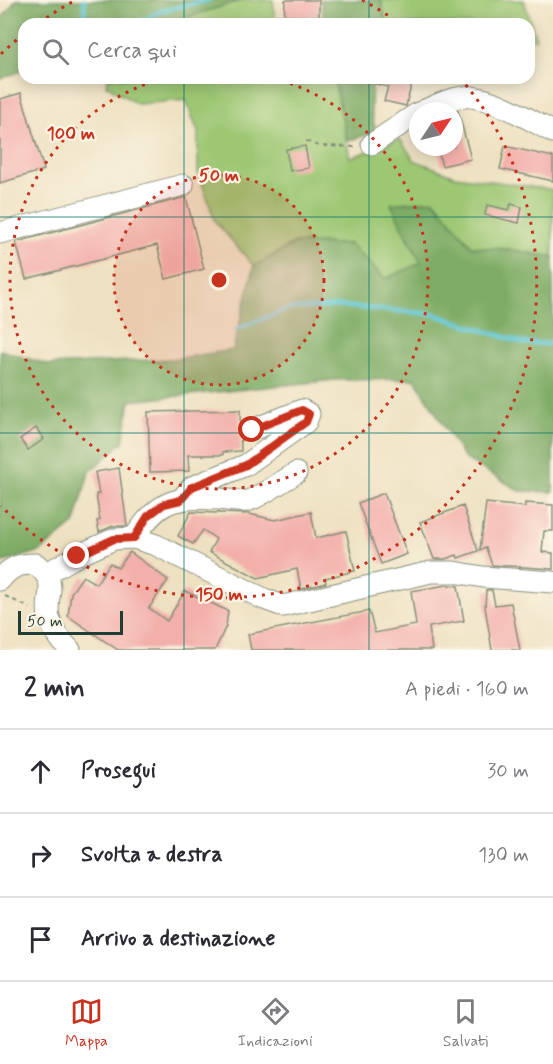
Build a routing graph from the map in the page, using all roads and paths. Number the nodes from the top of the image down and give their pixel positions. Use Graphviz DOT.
graph roads {
  1 [pos="444,102"];
  2 [pos="409,119"];
  3 [pos="553,132"];
  4 [pos="306,141"];
  5 [pos="372,144"];
  6 [pos="183,185"];
  7 [pos="0,233"];
  8 [pos="252,430"];
  9 [pos="296,473"];
  10 [pos="181,500"];
  11 [pos="134,538"];
  12 [pos="47,573"];
  13 [pos="0,580"];
  14 [pos="553,582"];
  15 [pos="0,594"];
  16 [pos="49,616"];
  17 [pos="69,650"];
  1 -- 3 [label="street"];
  2 -- 5 [label="street"];
  4 -- 5 [label="path"];
  6 -- 7 [label="street"];
  8 -- 10 [label="street"];
  9 -- 10 [label="street"];
  10 -- 11 [label="street"];
  11 -- 12 [label="street"];
  11 -- 14 [label="street"];
  12 -- 13 [label="street"];
  12 -- 16 [label="street"];
  15 -- 16 [label="path"];
  16 -- 17 [label="street"];
}
